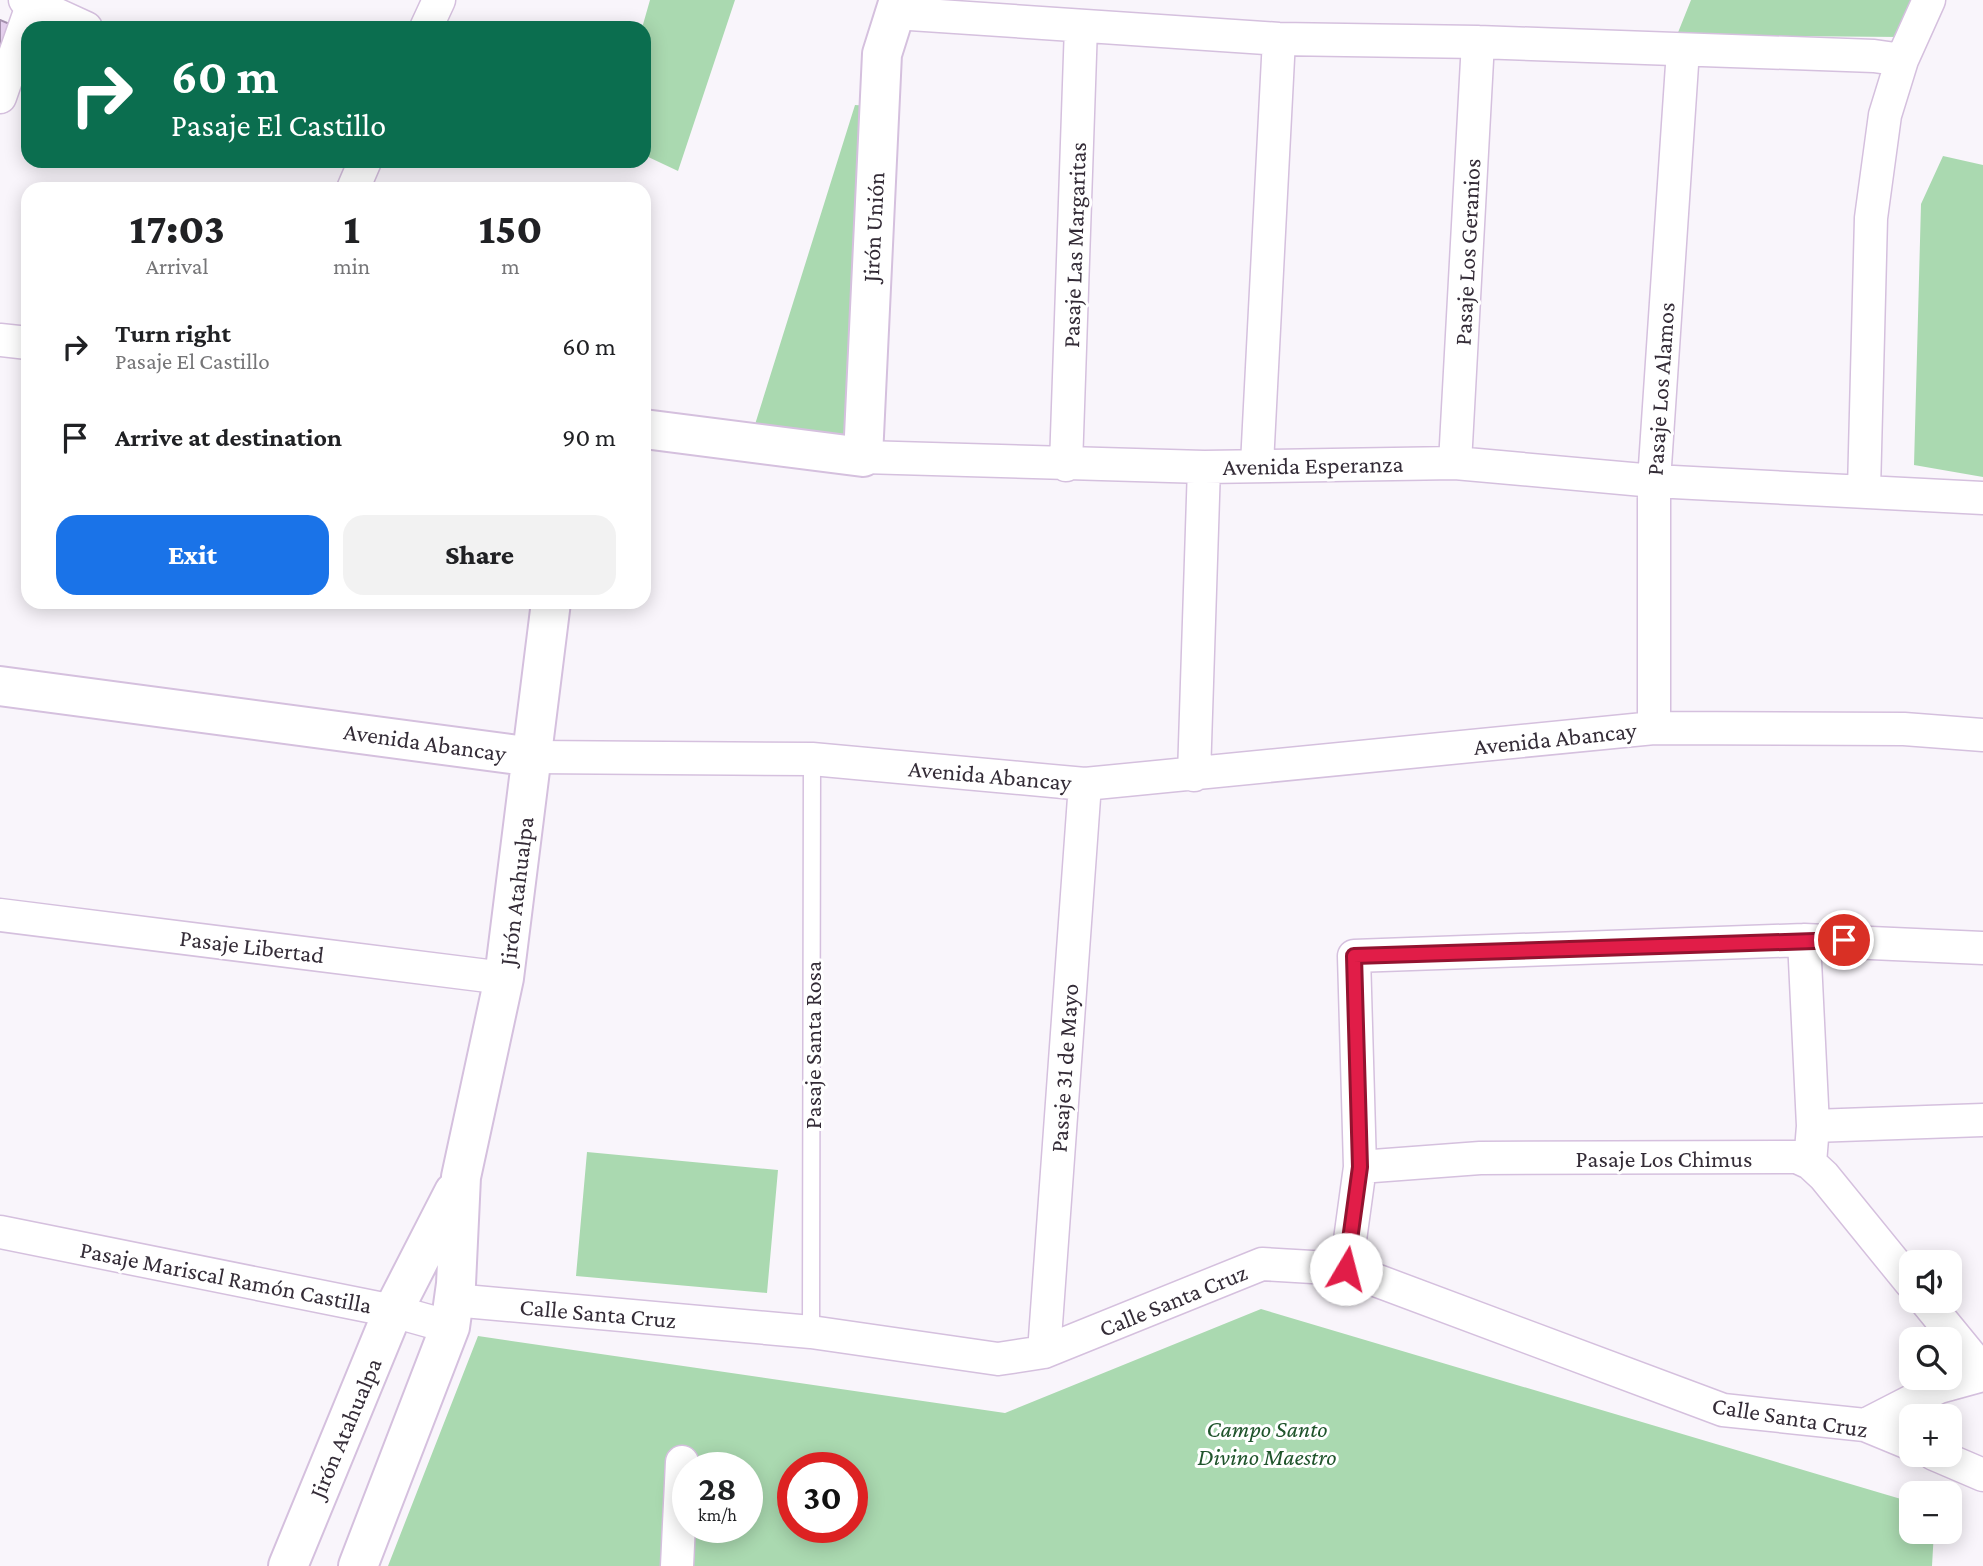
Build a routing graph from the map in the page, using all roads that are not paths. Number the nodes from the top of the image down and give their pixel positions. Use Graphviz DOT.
graph roads {
  1 [pos="439,0"];
  2 [pos="1929,0"];
  3 [pos="31,1"];
  4 [pos="897,6"];
  5 [pos="25,21"];
  6 [pos="72,21"];
  7 [pos="429,21"];
  8 [pos="1081,26"];
  9 [pos="21,32"];
  10 [pos="1279,38"];
  11 [pos="1478,42"];
  12 [pos="1683,50"];
  13 [pos="1902,60"];
  14 [pos="0,97"];
  15 [pos="0,340"];
  16 [pos="21,342"];
  17 [pos="651,430"];
  18 [pos="863,457"];
  19 [pos="1455,463"];
  20 [pos="1256,464"];
  21 [pos="1066,465"];
  22 [pos="1204,467"];
  23 [pos="1654,481"];
  24 [pos="1864,490"];
  25 [pos="1983,498"];
  26 [pos="550,609"];
  27 [pos="0,686"];
  28 [pos="1654,727"];
  29 [pos="1983,735"];
  30 [pos="533,757"];
  31 [pos="812,759"];
  32 [pos="1194,775"];
  33 [pos="1084,784"];
  34 [pos="0,915"];
  35 [pos="1804,940"];
  36 [pos="1983,948"];
  37 [pos="505,978"];
  38 [pos="1983,1120"];
  39 [pos="1813,1126"];
  40 [pos="1810,1164"];
  41 [pos="1360,1167"];
  42 [pos="461,1177"];
  43 [pos="0,1232"];
  44 [pos="1899,1268"];
  45 [pos="1346,1269"];
  46 [pos="393,1311"];
  47 [pos="452,1313"];
  48 [pos="1935,1313"];
  49 [pos="811,1332"];
  50 [pos="1044,1352"];
  51 [pos="1983,1373"];
  52 [pos="1865,1425"];
  53 [pos="1899,1439"];
  54 [pos="1962,1466"];
  55 [pos="1983,1475"];
  56 [pos="678,1543"];
  57 [pos="288,1566"];
  58 [pos="358,1566"];
  59 [pos="677,1566"];
  1 -- 7 [label="street"];
  2 -- 13 [label="street"];
  3 -- 5 [label="street"];
  3 -- 6 [label="street"];
  4 -- 8 [label="street"];
  4 -- 18 [label="main road, Jirón Unión"];
  8 -- 10 [label="street"];
  8 -- 21 [label="street, Pasaje Las Margaritas"];
  9 -- 14 [label="street"];
  10 -- 11 [label="street"];
  10 -- 20 [label="street"];
  11 -- 12 [label="street"];
  11 -- 19 [label="street, Pasaje Los Geranios"];
  12 -- 13 [label="street"];
  12 -- 23 [label="street, Pasaje Los Alamos"];
  13 -- 24 [label="street"];
  15 -- 16 [label="street"];
  17 -- 18 [label="main road, Avenida Esperanza"];
  18 -- 21 [label="street, Avenida Esperanza"];
  19 -- 20 [label="street, Avenida Esperanza"];
  19 -- 23 [label="street, Avenida Esperanza"];
  20 -- 22 [label="street, Avenida Esperanza"];
  21 -- 22 [label="street, Avenida Esperanza"];
  22 -- 32 [label="street"];
  23 -- 24 [label="street, Avenida Esperanza"];
  23 -- 28 [label="street, Pasaje Los Alamos"];
  24 -- 25 [label="street, Avenida Esperanza"];
  26 -- 30 [label="main road, Jirón Atahualpa"];
  27 -- 30 [label="main road, Avenida Abancay"];
  28 -- 29 [label="street, Avenida Abancay"];
  28 -- 32 [label="street, Avenida Abancay"];
  30 -- 31 [label="street, Avenida Abancay"];
  30 -- 37 [label="main road, Jirón Atahualpa"];
  31 -- 33 [label="street, Avenida Abancay"];
  31 -- 49 [label="lane, Pasaje Santa Rosa"];
  32 -- 33 [label="street, Avenida Abancay"];
  33 -- 50 [label="street, Pasaje 31 de Mayo"];
  34 -- 37 [label="street, Pasaje Libertad"];
  35 -- 36 [label="street"];
  35 -- 39 [label="street"];
  35 -- 41 [label="street"];
  37 -- 42 [label="main road, Jirón Atahualpa"];
  38 -- 39 [label="street"];
  39 -- 40 [label="street"];
  40 -- 41 [label="street, Pasaje Los Chimus"];
  40 -- 44 [label="street"];
  41 -- 45 [label="street"];
  42 -- 46 [label="main road, Jirón Atahualpa"];
  42 -- 47 [label="main road, Jirón Atahualpa"];
  43 -- 46 [label="street, Pasaje Mariscal Ramón Castilla"];
  45 -- 50 [label="street, Calle Santa Cruz"];
  45 -- 52 [label="street, Calle Santa Cruz"];
  46 -- 47 [label="street, Pasaje Mariscal Ramón Castilla"];
  46 -- 57 [label="main road, Jirón Atahualpa"];
  47 -- 49 [label="street, Calle Santa Cruz"];
  47 -- 58 [label="main road, Jirón Atahualpa"];
  48 -- 51 [label="street"];
  49 -- 50 [label="street, Calle Santa Cruz"];
  51 -- 52 [label="street"];
  52 -- 53 [label="street, Calle Santa Cruz"];
  54 -- 55 [label="street"];
  56 -- 59 [label="street"];
}
